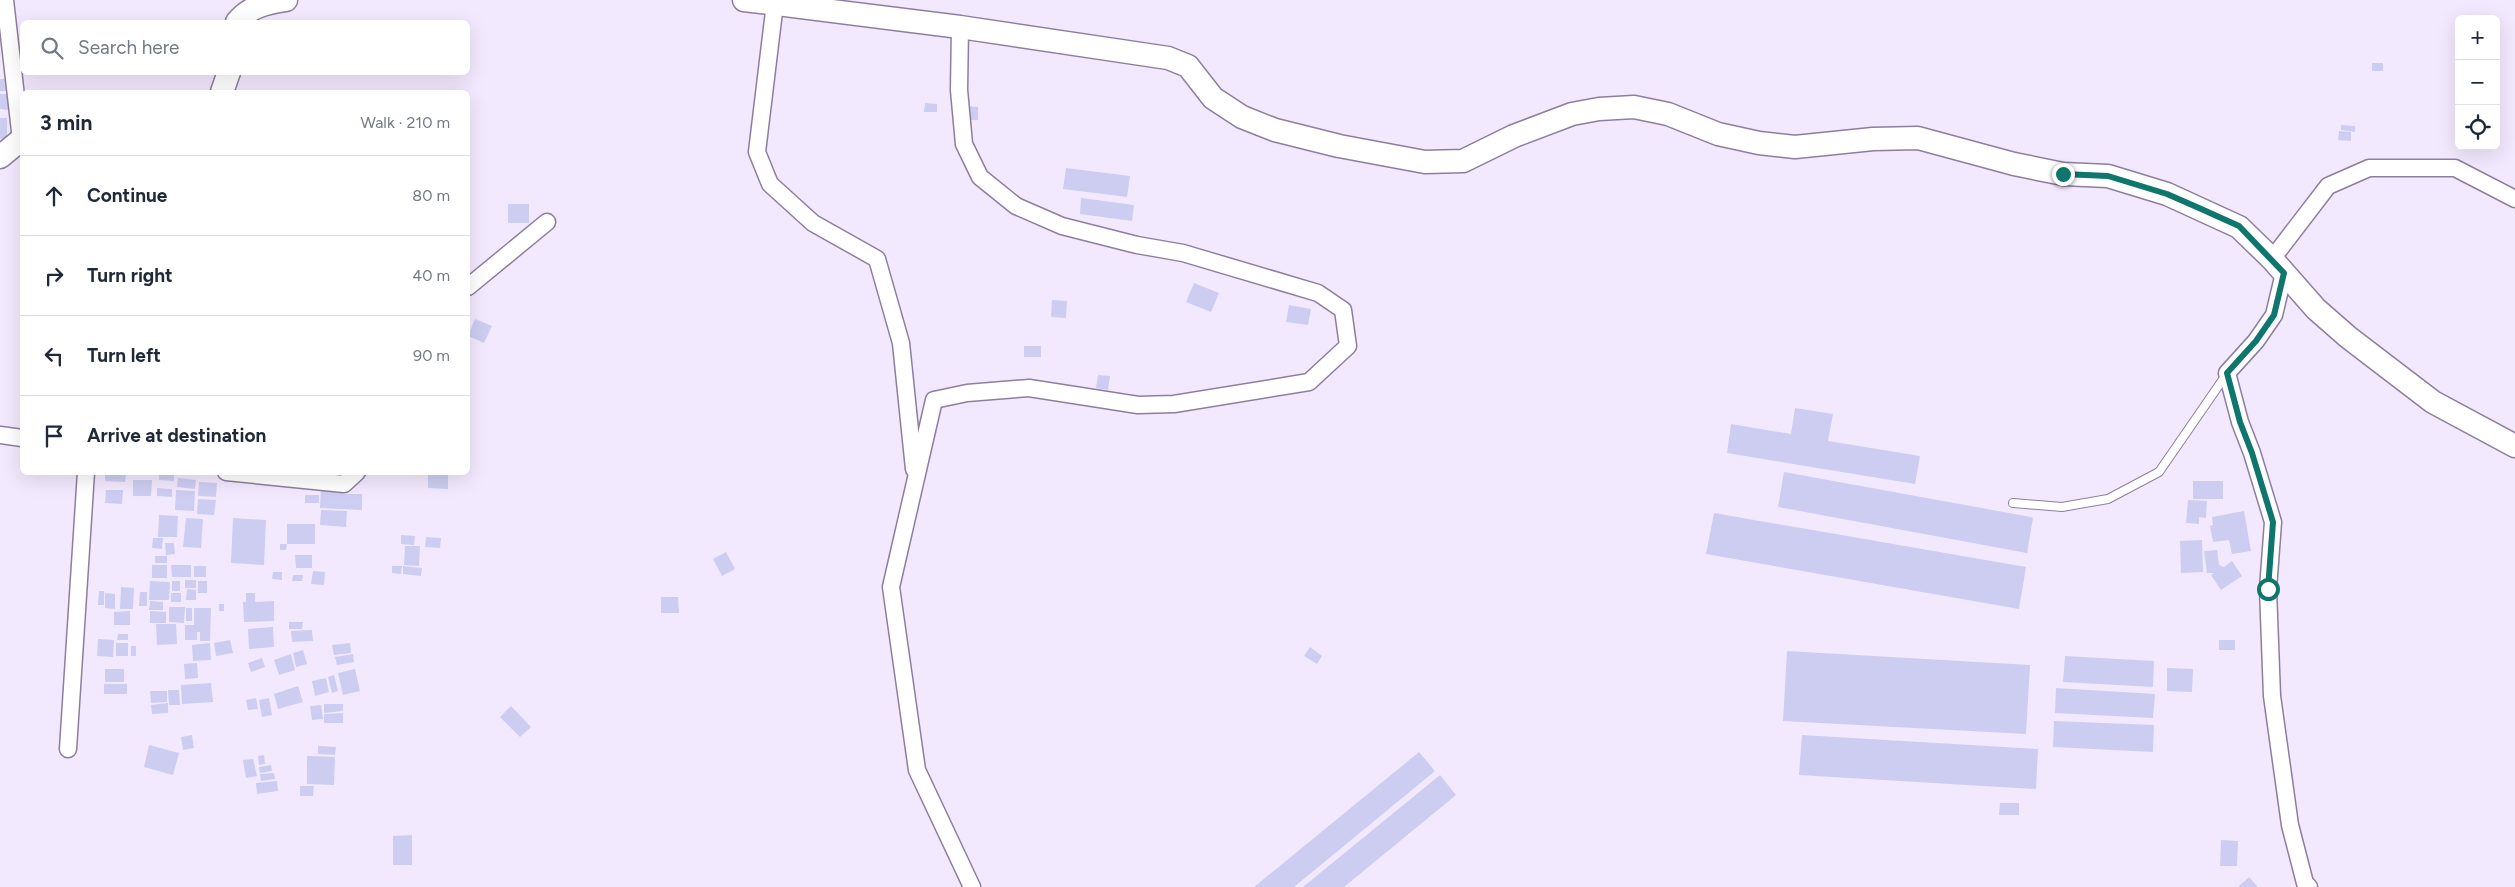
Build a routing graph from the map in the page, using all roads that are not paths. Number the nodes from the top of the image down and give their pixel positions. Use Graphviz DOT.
graph roads {
  1 [pos="5,0"];
  2 [pos="286,0"];
  3 [pos="744,0"];
  4 [pos="775,3"];
  5 [pos="239,20"];
  6 [pos="960,27"];
  7 [pos="228,75"];
  8 [pos="223,90"];
  9 [pos="20,123"];
  10 [pos="20,141"];
  11 [pos="0,157"];
  12 [pos="2515,199"];
  13 [pos="547,222"];
  14 [pos="2278,266"];
  15 [pos="470,285"];
  16 [pos="2227,373"];
  17 [pos="0,434"];
  18 [pos="20,438"];
  19 [pos="2515,446"];
  20 [pos="86,475"];
  21 [pos="256,475"];
  22 [pos="354,475"];
  23 [pos="915,484"];
  24 [pos="2013,503"];
  25 [pos="68,749"];
  26 [pos="972,887"];
  27 [pos="2309,887"];
  1 -- 9 [label="street"];
  2 -- 5 [label="street"];
  3 -- 4 [label="street"];
  4 -- 6 [label="street"];
  4 -- 23 [label="street"];
  6 -- 14 [label="street"];
  6 -- 23 [label="street"];
  7 -- 8 [label="street"];
  10 -- 11 [label="street"];
  12 -- 14 [label="street"];
  13 -- 15 [label="street"];
  14 -- 16 [label="street"];
  14 -- 19 [label="street"];
  16 -- 24 [label="lane"];
  16 -- 27 [label="street"];
  17 -- 18 [label="street"];
  20 -- 25 [label="street"];
  21 -- 22 [label="street"];
  23 -- 26 [label="street"];
}
